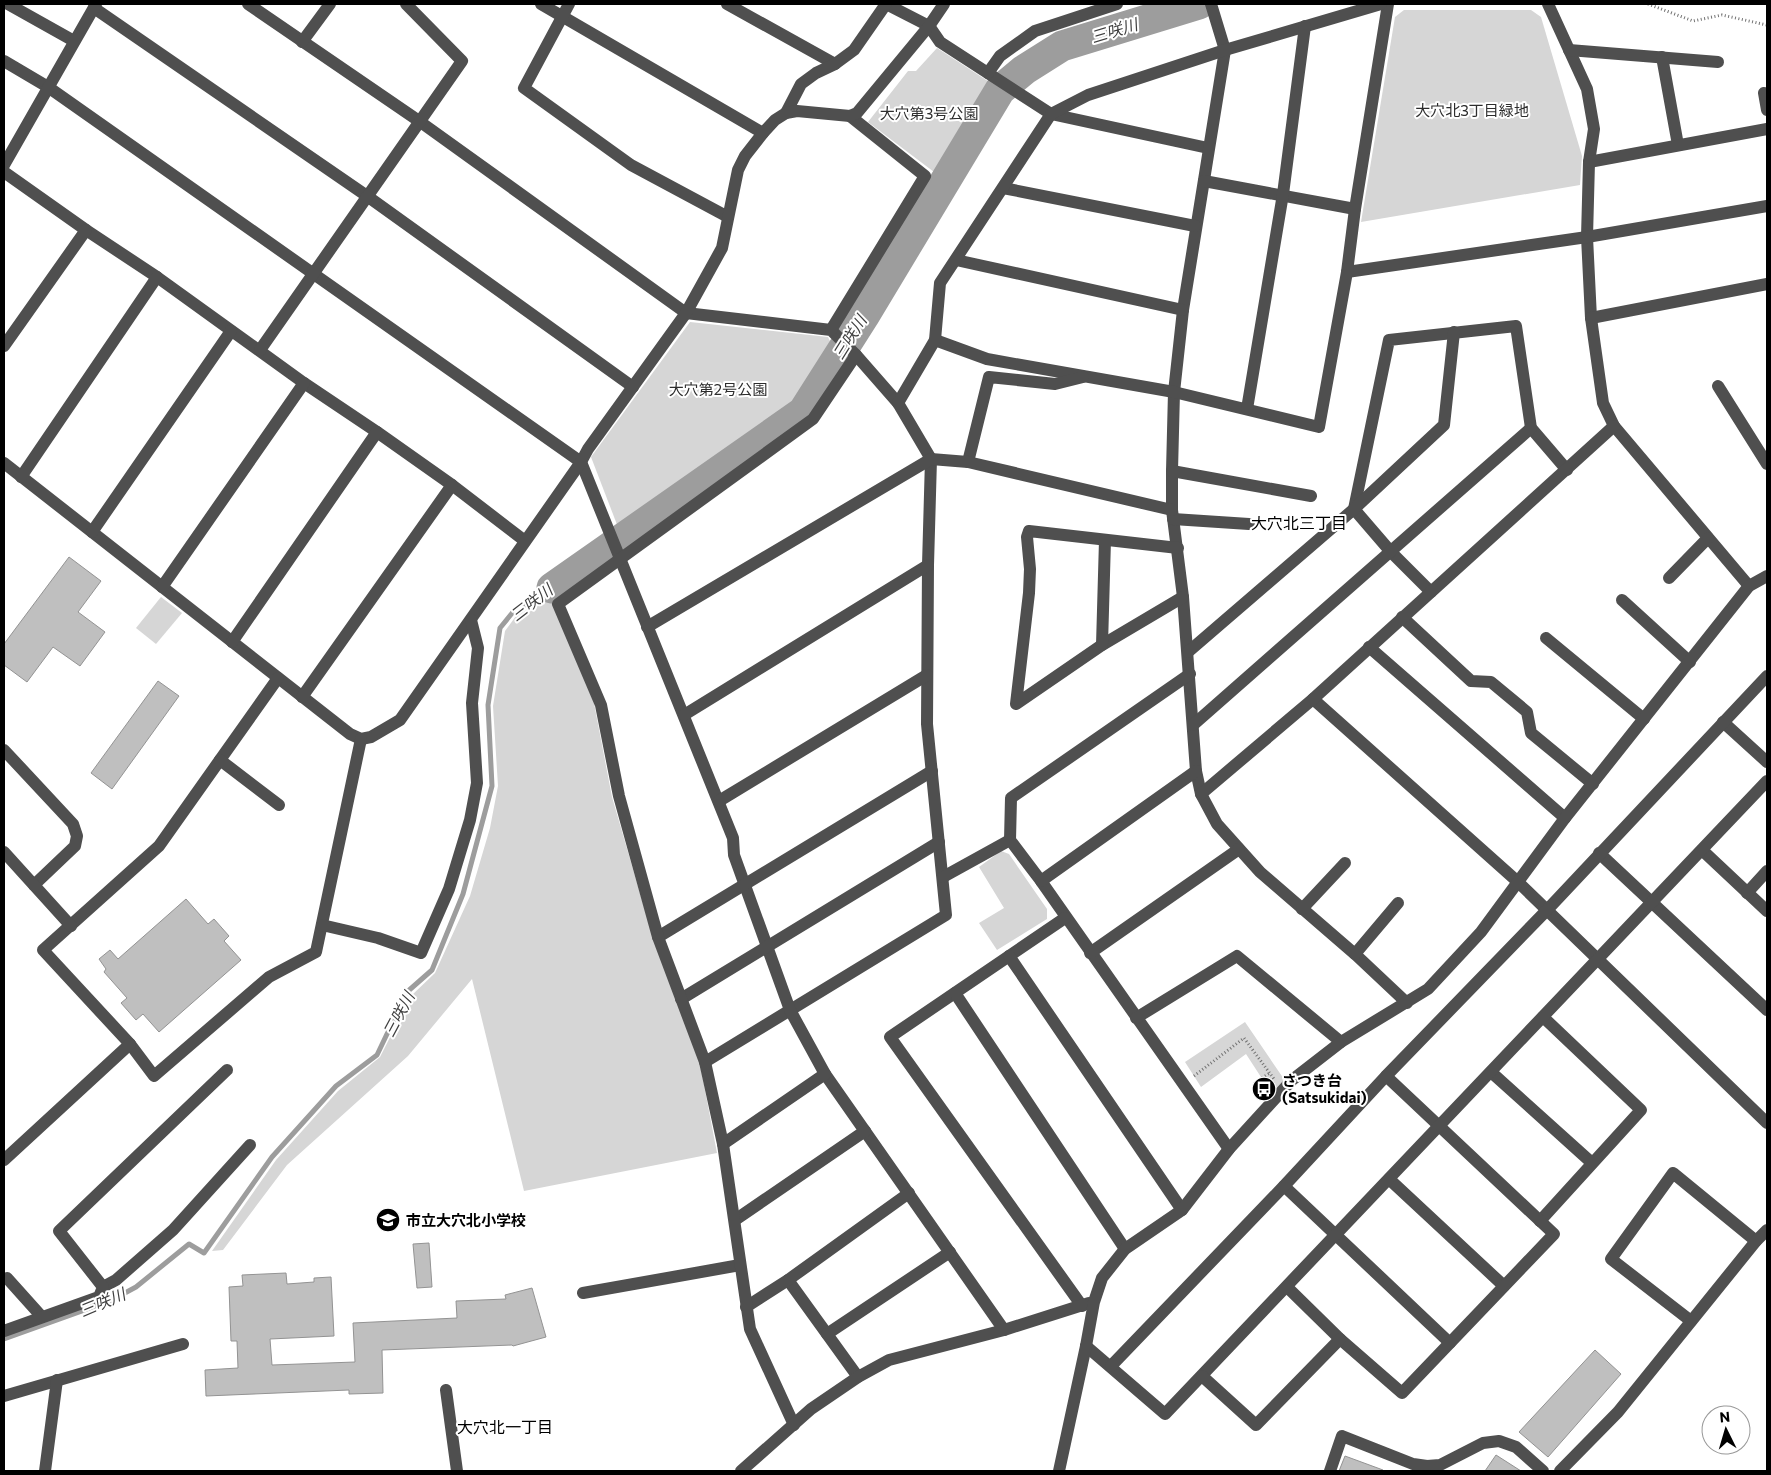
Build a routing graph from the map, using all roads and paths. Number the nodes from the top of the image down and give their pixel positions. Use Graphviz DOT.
graph roads {
  1 [pos="8,4"];
  2 [pos="248,4"];
  3 [pos="330,4"];
  4 [pos="406,4"];
  5 [pos="541,4"];
  6 [pos="569,4"];
  7 [pos="727,4"];
  8 [pos="886,4"];
  9 [pos="944,4"];
  10 [pos="1117,4"];
  11 [pos="1211,4"];
  12 [pos="1381,4"];
  13 [pos="1388,4"];
  14 [pos="1548,4"];
  15 [pos="1648,4"];
  16 [pos="95,6"];
  17 [pos="563,16"];
  18 [pos="1767,25"];
  19 [pos="929,26"];
  20 [pos="1305,26"];
  21 [pos="74,41"];
  22 [pos="302,42"];
  23 [pos="1224,50"];
  24 [pos="1569,50"];
  25 [pos="1662,57"];
  26 [pos="4,61"];
  27 [pos="1718,62"];
  28 [pos="835,64"];
  29 [pos="988,73"];
  30 [pos="48,87"];
  31 [pos="1764,93"];
  32 [pos="1767,110"];
  33 [pos="786,113"];
  34 [pos="1051,114"];
  35 [pos="850,116"];
  36 [pos="419,121"];
  37 [pos="1767,129"];
  38 [pos="763,132"];
  39 [pos="1678,145"];
  40 [pos="8,147"];
  41 [pos="1208,148"];
  42 [pos="1589,162"];
  43 [pos="4,165"];
  44 [pos="4,172"];
  45 [pos="1204,181"];
  46 [pos="1003,188"];
  47 [pos="1283,194"];
  48 [pos="367,196"];
  49 [pos="1767,206"];
  50 [pos="1355,209"];
  51 [pos="728,217"];
  52 [pos="1195,226"];
  53 [pos="86,230"];
  54 [pos="1586,237"];
  55 [pos="956,260"];
  56 [pos="1347,272"];
  57 [pos="314,274"];
  58 [pos="157,277"];
  59 [pos="1767,284"];
  60 [pos="1183,310"];
  61 [pos="686,313"];
  62 [pos="1591,318"];
  63 [pos="831,330"];
  64 [pos="232,331"];
  65 [pos="1454,332"];
  66 [pos="935,340"];
  67 [pos="4,346"];
  68 [pos="260,350"];
  69 [pos="856,355"];
  70 [pos="1088,376"];
  71 [pos="304,383"];
  72 [pos="1718,386"];
  73 [pos="633,387"];
  74 [pos="1174,392"];
  75 [pos="898,403"];
  76 [pos="1247,409"];
  77 [pos="1614,426"];
  78 [pos="1531,428"];
  79 [pos="377,432"];
  80 [pos="931,459"];
  81 [pos="581,462"];
  82 [pos="968,462"];
  83 [pos="4,463"];
  84 [pos="1767,464"];
  85 [pos="1567,470"];
  86 [pos="1172,471"];
  87 [pos="21,477"];
  88 [pos="452,485"];
  89 [pos="1311,496"];
  90 [pos="1354,508"];
  91 [pos="1173,515"];
  92 [pos="1249,524"];
  93 [pos="92,532"];
  94 [pos="1708,538"];
  95 [pos="1105,540"];
  96 [pos="525,541"];
  97 [pos="1178,548"];
  98 [pos="617,550"];
  99 [pos="1391,552"];
  100 [pos="928,565"];
  101 [pos="1767,576"];
  102 [pos="1669,578"];
  103 [pos="1749,586"];
  104 [pos="162,587"];
  105 [pos="1431,592"];
  106 [pos="1183,597"];
  107 [pos="1622,600"];
  108 [pos="1402,617"];
  109 [pos="471,620"];
  110 [pos="647,627"];
  111 [pos="1546,638"];
  112 [pos="232,642"];
  113 [pos="1102,645"];
  114 [pos="1369,648"];
  115 [pos="1188,652"];
  116 [pos="1690,662"];
  117 [pos="1190,674"];
  118 [pos="927,675"];
  119 [pos="1767,676"];
  120 [pos="278,678"];
  121 [pos="302,697"];
  122 [pos="1313,699"];
  123 [pos="684,715"];
  124 [pos="1644,719"];
  125 [pos="1724,722"];
  126 [pos="1193,725"];
  127 [pos="361,739"];
  128 [pos="4,750"];
  129 [pos="220,760"];
  130 [pos="1767,762"];
  131 [pos="1196,770"];
  132 [pos="932,771"];
  133 [pos="1767,781"];
  134 [pos="1593,784"];
  135 [pos="1201,794"];
  136 [pos="719,801"];
  137 [pos="279,805"];
  138 [pos="1565,818"];
  139 [pos="1010,840"];
  140 [pos="939,842"];
  141 [pos="1239,849"];
  142 [pos="1702,850"];
  143 [pos="4,852"];
  144 [pos="1600,853"];
  145 [pos="1345,863"];
  146 [pos="1767,871"];
  147 [pos="943,877"];
  148 [pos="1041,881"];
  149 [pos="1518,882"];
  150 [pos="744,884"];
  151 [pos="34,885"];
  152 [pos="1747,893"];
  153 [pos="1652,902"];
  154 [pos="1398,903"];
  155 [pos="1302,909"];
  156 [pos="1548,910"];
  157 [pos="1767,912"];
  158 [pos="1066,918"];
  159 [pos="322,925"];
  160 [pos="71,926"];
  161 [pos="658,936"];
  162 [pos="767,946"];
  163 [pos="1090,953"];
  164 [pos="1355,954"];
  165 [pos="1009,956"];
  166 [pos="1597,960"];
  167 [pos="955,993"];
  168 [pos="681,998"];
  169 [pos="1407,1002"];
  170 [pos="790,1010"];
  171 [pos="1767,1010"];
  172 [pos="1543,1017"];
  173 [pos="1136,1018"];
  174 [pos="1341,1042"];
  175 [pos="130,1044"];
  176 [pos="705,1062"];
  177 [pos="227,1070"];
  178 [pos="1491,1072"];
  179 [pos="1270,1073"];
  180 [pos="825,1074"];
  181 [pos="1194,1076"];
  182 [pos="1386,1076"];
  183 [pos="1262,1078"];
  184 [pos="1278,1084"];
  185 [pos="1767,1123"];
  186 [pos="1439,1127"];
  187 [pos="865,1131"];
  188 [pos="723,1144"];
  189 [pos="250,1145"];
  190 [pos="1229,1149"];
  191 [pos="4,1160"];
  192 [pos="1592,1163"];
  193 [pos="1389,1179"];
  194 [pos="1284,1186"];
  195 [pos="909,1193"];
  196 [pos="1182,1210"];
  197 [pos="734,1220"];
  198 [pos="1540,1221"];
  199 [pos="1767,1230"];
  200 [pos="1336,1235"];
  201 [pos="1756,1241"];
  202 [pos="1125,1249"];
  203 [pos="950,1252"];
  204 [pos="740,1265"];
  205 [pos="7,1278"];
  206 [pos="788,1280"];
  207 [pos="1504,1286"];
  208 [pos="103,1287"];
  209 [pos="1287,1287"];
  210 [pos="583,1293"];
  211 [pos="1088,1304"];
  212 [pos="746,1307"];
  213 [pos="42,1317"];
  214 [pos="1691,1320"];
  215 [pos="1004,1330"];
  216 [pos="4,1331"];
  217 [pos="827,1334"];
  218 [pos="1340,1338"];
  219 [pos="1450,1342"];
  220 [pos="183,1344"];
  221 [pos="1086,1346"];
  222 [pos="1111,1366"];
  223 [pos="1202,1376"];
  224 [pos="858,1377"];
  225 [pos="57,1380"];
  226 [pos="446,1390"];
  227 [pos="4,1396"];
  228 [pos="794,1425"];
  229 [pos="45,1471"];
  230 [pos="456,1471"];
  231 [pos="741,1471"];
  232 [pos="1058,1471"];
  233 [pos="1330,1471"];
  234 [pos="1543,1471"];
  235 [pos="1560,1471"];
  1 -- 21 [label="street"];
  2 -- 22 [label="street"];
  3 -- 22 [label="street"];
  4 -- 36 [label="street"];
  5 -- 17 [label="street"];
  6 -- 17 [label="street"];
  7 -- 28 [label="street"];
  8 -- 19 [label="street"];
  8 -- 28 [label="street"];
  9 -- 19 [label="street"];
  10 -- 29 [label="street"];
  11 -- 23 [label="street"];
  12 -- 20 [label="street"];
  13 -- 50 [label="street"];
  14 -- 24 [label="street"];
  15 -- 18 [label="path"];
  16 -- 21 [label="street"];
  16 -- 48 [label="street"];
  17 -- 38 [label="street"];
  17 -- 51 [label="street"];
  19 -- 29 [label="street"];
  19 -- 35 [label="street"];
  20 -- 23 [label="street"];
  20 -- 47 [label="street"];
  21 -- 30 [label="street"];
  22 -- 36 [label="street"];
  23 -- 34 [label="street"];
  23 -- 41 [label="street"];
  24 -- 25 [label="street"];
  24 -- 42 [label="street"];
  25 -- 27 [label="street"];
  25 -- 39 [label="street"];
  26 -- 30 [label="street"];
  28 -- 33 [label="street"];
  29 -- 34 [label="street"];
  30 -- 40 [label="street"];
  30 -- 57 [label="street"];
  31 -- 32 [label="street"];
  33 -- 35 [label="street"];
  33 -- 38 [label="street"];
  34 -- 41 [label="street"];
  34 -- 46 [label="street"];
  35 -- 63 [label="street"];
  36 -- 48 [label="street"];
  36 -- 61 [label="street"];
  37 -- 39 [label="street"];
  38 -- 51 [label="street"];
  39 -- 42 [label="street"];
  40 -- 43 [label="street"];
  41 -- 45 [label="street"];
  42 -- 54 [label="street"];
  44 -- 53 [label="street"];
  45 -- 47 [label="street"];
  45 -- 52 [label="street"];
  46 -- 52 [label="street"];
  46 -- 55 [label="street"];
  47 -- 50 [label="street"];
  47 -- 76 [label="street"];
  48 -- 57 [label="street"];
  48 -- 73 [label="street"];
  49 -- 54 [label="street"];
  50 -- 56 [label="street"];
  51 -- 61 [label="street"];
  52 -- 60 [label="street"];
  53 -- 58 [label="street"];
  53 -- 67 [label="street"];
  54 -- 56 [label="street"];
  54 -- 62 [label="street"];
  55 -- 60 [label="street"];
  55 -- 66 [label="street"];
  56 -- 76 [label="street"];
  57 -- 68 [label="street"];
  57 -- 81 [label="street"];
  58 -- 64 [label="street"];
  58 -- 87 [label="street"];
  59 -- 62 [label="street"];
  60 -- 74 [label="street"];
  61 -- 63 [label="street"];
  61 -- 73 [label="street"];
  62 -- 77 [label="street"];
  63 -- 69 [label="street"];
  64 -- 68 [label="street"];
  64 -- 93 [label="street"];
  65 -- 78 [label="street"];
  65 -- 90 [label="street"];
  65 -- 90 [label="street"];
  66 -- 70 [label="street"];
  66 -- 75 [label="street"];
  68 -- 71 [label="street"];
  69 -- 75 [label="street"];
  69 -- 98 [label="street"];
  70 -- 74 [label="street"];
  70 -- 82 [label="street"];
  71 -- 79 [label="street"];
  71 -- 104 [label="street"];
  72 -- 84 [label="street"];
  73 -- 81 [label="street"];
  74 -- 76 [label="street"];
  74 -- 86 [label="street"];
  75 -- 80 [label="street"];
  77 -- 85 [label="street"];
  77 -- 94 [label="street"];
  78 -- 85 [label="street"];
  78 -- 99 [label="street"];
  79 -- 88 [label="street"];
  79 -- 112 [label="street"];
  80 -- 82 [label="street"];
  80 -- 100 [label="street"];
  80 -- 110 [label="street"];
  81 -- 96 [label="street"];
  81 -- 98 [label="street"];
  82 -- 91 [label="street"];
  83 -- 87 [label="street"];
  85 -- 105 [label="street"];
  86 -- 89 [label="street"];
  86 -- 91 [label="street"];
  87 -- 93 [label="street"];
  88 -- 96 [label="street"];
  88 -- 121 [label="street"];
  90 -- 99 [label="street"];
  90 -- 115 [label="street"];
  91 -- 92 [label="street"];
  91 -- 97 [label="street"];
  93 -- 104 [label="street"];
  94 -- 102 [label="street"];
  94 -- 103 [label="street"];
  95 -- 97 [label="street"];
  95 -- 113 [label="street"];
  95 -- 113 [label="street"];
  96 -- 109 [label="street"];
  97 -- 106 [label="street"];
  98 -- 110 [label="street"];
  98 -- 161 [label="street"];
  99 -- 105 [label="street"];
  99 -- 126 [label="street"];
  100 -- 118 [label="street"];
  100 -- 123 [label="street"];
  101 -- 103 [label="street"];
  103 -- 116 [label="street"];
  104 -- 112 [label="street"];
  105 -- 108 [label="street"];
  106 -- 113 [label="street"];
  106 -- 115 [label="street"];
  107 -- 116 [label="street"];
  108 -- 114 [label="street"];
  108 -- 134 [label="street"];
  109 -- 127 [label="street"];
  109 -- 159 [label="street"];
  110 -- 123 [label="street"];
  111 -- 124 [label="street"];
  112 -- 120 [label="street"];
  114 -- 122 [label="street"];
  114 -- 138 [label="street"];
  115 -- 117 [label="street"];
  116 -- 124 [label="street"];
  117 -- 126 [label="street"];
  117 -- 139 [label="street"];
  118 -- 132 [label="street"];
  118 -- 136 [label="street"];
  119 -- 125 [label="street"];
  120 -- 121 [label="street"];
  120 -- 129 [label="street"];
  121 -- 127 [label="street"];
  122 -- 135 [label="street"];
  122 -- 149 [label="street"];
  123 -- 136 [label="street"];
  124 -- 134 [label="street"];
  125 -- 130 [label="street"];
  125 -- 144 [label="street"];
  126 -- 131 [label="street"];
  127 -- 159 [label="street"];
  128 -- 151 [label="street"];
  129 -- 137 [label="street"];
  129 -- 160 [label="street"];
  131 -- 135 [label="street"];
  131 -- 148 [label="street"];
  132 -- 140 [label="street"];
  132 -- 150 [label="street"];
  133 -- 142 [label="street"];
  134 -- 138 [label="street"];
  135 -- 141 [label="street"];
  136 -- 150 [label="street"];
  138 -- 149 [label="street"];
  139 -- 147 [label="street"];
  139 -- 148 [label="street"];
  140 -- 147 [label="street"];
  140 -- 162 [label="street"];
  141 -- 155 [label="street"];
  141 -- 163 [label="street"];
  142 -- 152 [label="street"];
  142 -- 153 [label="street"];
  143 -- 151 [label="street"];
  144 -- 153 [label="street"];
  144 -- 156 [label="street"];
  145 -- 155 [label="street"];
  146 -- 152 [label="street"];
  147 -- 170 [label="street"];
  148 -- 158 [label="street"];
  149 -- 156 [label="street"];
  149 -- 169 [label="street"];
  150 -- 161 [label="street"];
  150 -- 162 [label="street"];
  151 -- 160 [label="street"];
  152 -- 157 [label="street"];
  153 -- 166 [label="street"];
  153 -- 171 [label="street"];
  154 -- 164 [label="street"];
  155 -- 164 [label="street"];
  156 -- 166 [label="street"];
  156 -- 182 [label="street"];
  158 -- 163 [label="street"];
  158 -- 165 [label="street"];
  159 -- 175 [label="street"];
  160 -- 175 [label="street"];
  161 -- 168 [label="street"];
  162 -- 168 [label="street"];
  162 -- 170 [label="street"];
  163 -- 173 [label="street"];
  164 -- 169 [label="street"];
  165 -- 167 [label="street"];
  165 -- 196 [label="street"];
  166 -- 172 [label="street"];
  166 -- 185 [label="street"];
  167 -- 202 [label="street"];
  167 -- 211 [label="street"];
  168 -- 176 [label="street"];
  169 -- 174 [label="street"];
  170 -- 176 [label="street"];
  170 -- 180 [label="street"];
  172 -- 178 [label="street"];
  172 -- 192 [label="street"];
  173 -- 174 [label="street"];
  173 -- 190 [label="street"];
  174 -- 190 [label="street"];
  175 -- 191 [label="street"];
  176 -- 188 [label="street"];
  177 -- 208 [label="street"];
  178 -- 186 [label="street"];
  178 -- 192 [label="street"];
  179 -- 181 [label="path"];
  179 -- 183 [label="path"];
  179 -- 184 [label="path"];
  180 -- 187 [label="street"];
  180 -- 188 [label="street"];
  182 -- 186 [label="street"];
  182 -- 194 [label="street"];
  186 -- 193 [label="street"];
  186 -- 198 [label="street"];
  187 -- 195 [label="street"];
  187 -- 197 [label="street"];
  188 -- 197 [label="street"];
  189 -- 208 [label="street"];
  190 -- 196 [label="street"];
  192 -- 198 [label="street"];
  193 -- 200 [label="street"];
  193 -- 207 [label="street"];
  194 -- 200 [label="street"];
  194 -- 222 [label="street"];
  195 -- 203 [label="street"];
  195 -- 206 [label="street"];
  196 -- 202 [label="street"];
  197 -- 204 [label="street"];
  198 -- 207 [label="street"];
  199 -- 201 [label="street"];
  200 -- 209 [label="street"];
  200 -- 219 [label="street"];
  201 -- 214 [label="street"];
  201 -- 214 [label="street"];
  202 -- 211 [label="street"];
  203 -- 215 [label="street"];
  203 -- 217 [label="street"];
  204 -- 210 [label="street"];
  204 -- 212 [label="street"];
  205 -- 213 [label="street"];
  206 -- 212 [label="street"];
  206 -- 217 [label="street"];
  207 -- 219 [label="street"];
  208 -- 213 [label="street"];
  209 -- 218 [label="street"];
  209 -- 223 [label="street"];
  211 -- 215 [label="street"];
  211 -- 221 [label="street"];
  212 -- 228 [label="street"];
  213 -- 216 [label="street"];
  214 -- 235 [label="street"];
  215 -- 224 [label="street"];
  217 -- 224 [label="street"];
  218 -- 219 [label="street"];
  218 -- 223 [label="street"];
  220 -- 225 [label="street"];
  221 -- 222 [label="street"];
  221 -- 232 [label="street"];
  222 -- 223 [label="street"];
  224 -- 228 [label="street"];
  225 -- 227 [label="street"];
  225 -- 229 [label="street"];
  226 -- 230 [label="street"];
  228 -- 231 [label="street"];
  233 -- 234 [label="street"];
}
